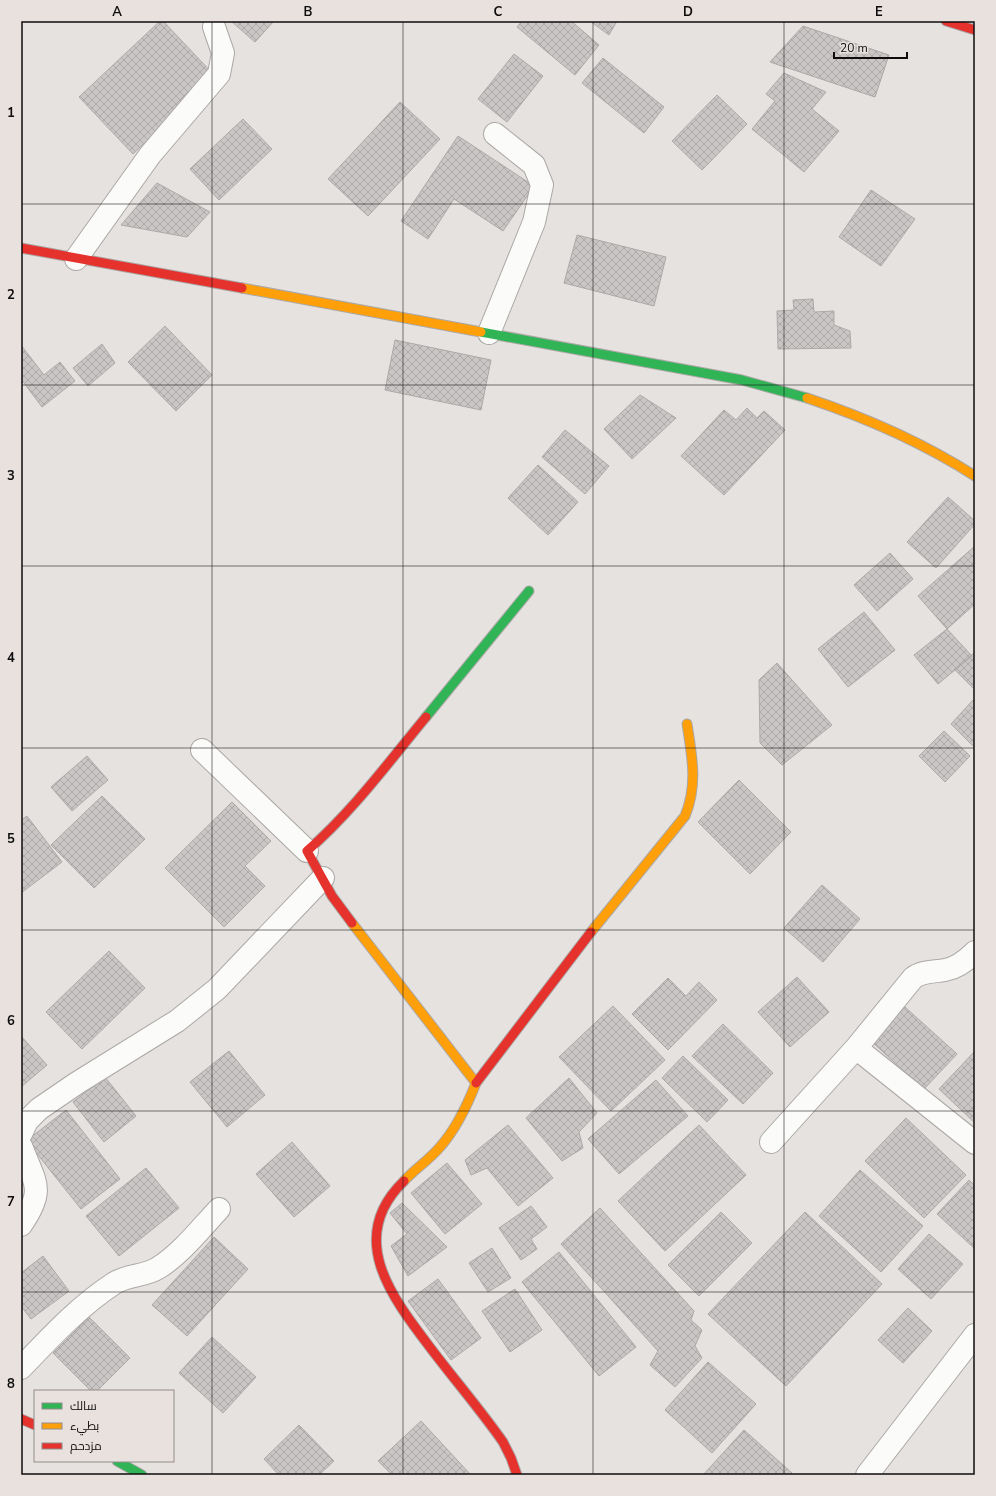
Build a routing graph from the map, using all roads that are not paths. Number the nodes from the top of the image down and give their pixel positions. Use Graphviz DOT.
graph roads {
  1 [pos="946,21"];
  2 [pos="214,27"];
  3 [pos="975,30"];
  4 [pos="494,134"];
  5 [pos="21,248"];
  6 [pos="76,258"];
  7 [pos="489,333"];
  8 [pos="975,476"];
  9 [pos="529,591"];
  10 [pos="687,724"];
  11 [pos="202,750"];
  12 [pos="307,851"];
  13 [pos="323,878"];
  14 [pos="975,952"];
  15 [pos="856,1048"];
  16 [pos="476,1083"];
  17 [pos="21,1134"];
  18 [pos="771,1142"];
  19 [pos="975,1143"];
  20 [pos="21,1146"];
  21 [pos="219,1209"];
  22 [pos="21,1226"];
  23 [pos="975,1335"];
  24 [pos="21,1368"];
  25 [pos="21,1419"];
  26 [pos="34,1424"];
  27 [pos="120,1462"];
  28 [pos="142,1475"];
  29 [pos="517,1475"];
  30 [pos="867,1475"];
  1 -- 3 [label="street"];
  2 -- 6 [label="street"];
  4 -- 7 [label="street"];
  5 -- 6 [label="street"];
  6 -- 7 [label="street"];
  7 -- 8 [label="street"];
  9 -- 12 [label="street"];
  10 -- 16 [label="street"];
  11 -- 12 [label="street"];
  12 -- 13 [label="street"];
  13 -- 16 [label="street"];
  13 -- 17 [label="street"];
  14 -- 15 [label="street"];
  15 -- 18 [label="street"];
  15 -- 19 [label="street"];
  16 -- 29 [label="street"];
  20 -- 22 [label="street"];
  21 -- 24 [label="street"];
  23 -- 30 [label="street"];
  25 -- 26 [label="street"];
  27 -- 28 [label="street"];
}
